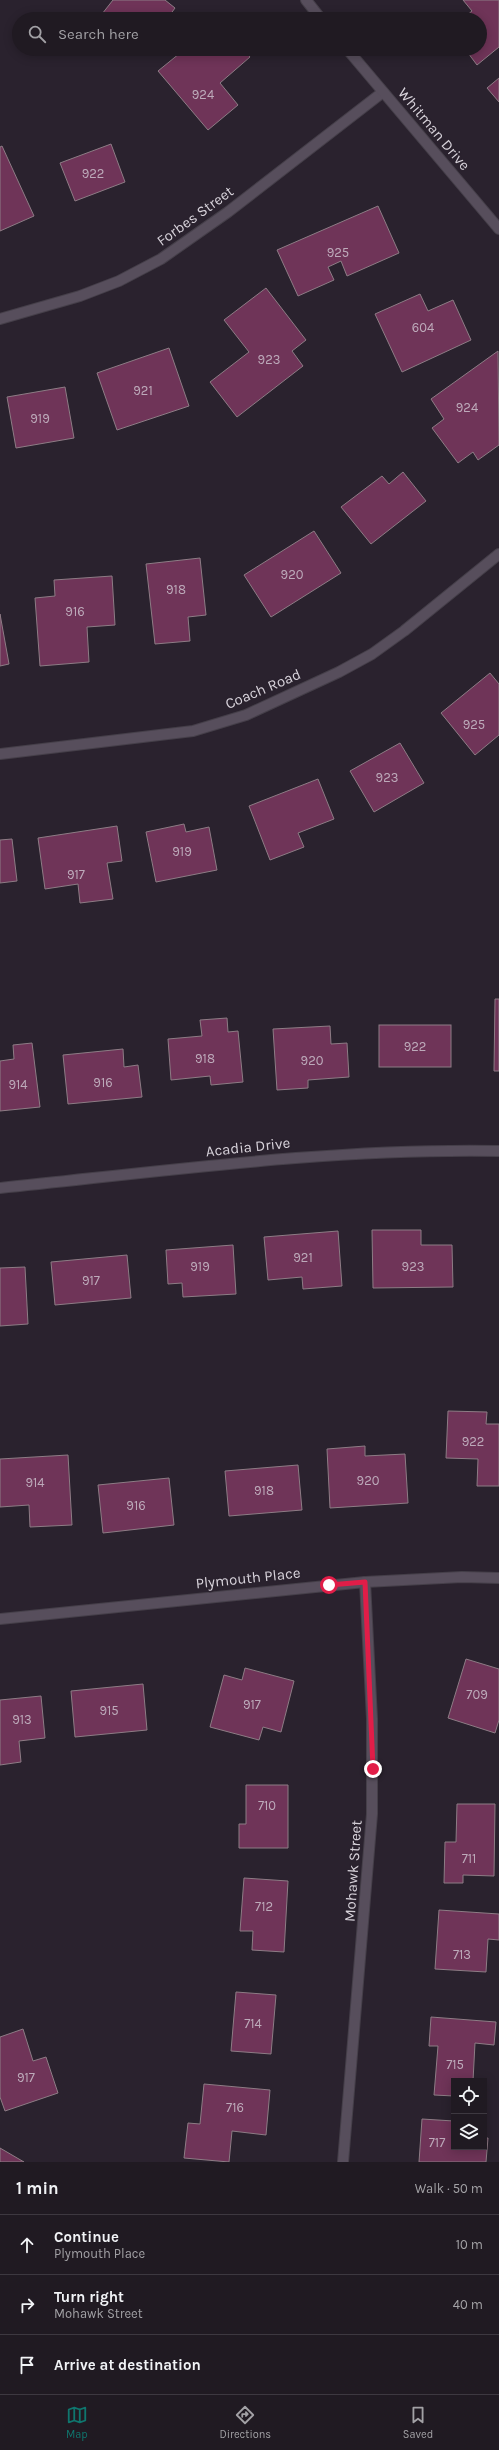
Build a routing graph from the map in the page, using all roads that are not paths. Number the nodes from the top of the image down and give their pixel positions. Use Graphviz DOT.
graph roads {
  1 [pos="306,0"];
  2 [pos="316,12"];
  3 [pos="353,56"];
  4 [pos="383,92"];
  5 [pos="499,229"];
  6 [pos="0,319"];
  7 [pos="499,554"];
  8 [pos="0,754"];
  9 [pos="499,1151"];
  10 [pos="0,1188"];
  11 [pos="499,1578"];
  12 [pos="365,1582"];
  13 [pos="0,1618"];
  14 [pos="343,2162"];
  1 -- 2 [label="street"];
  3 -- 4 [label="street, Whitman Drive"];
  4 -- 5 [label="street, Whitman Drive"];
  4 -- 6 [label="street, Forbes Street"];
  7 -- 8 [label="street, Coach Road"];
  9 -- 10 [label="street, Acadia Drive"];
  11 -- 12 [label="street, Plymouth Place"];
  12 -- 13 [label="street, Plymouth Place"];
  12 -- 14 [label="street, Mohawk Street"];
}
